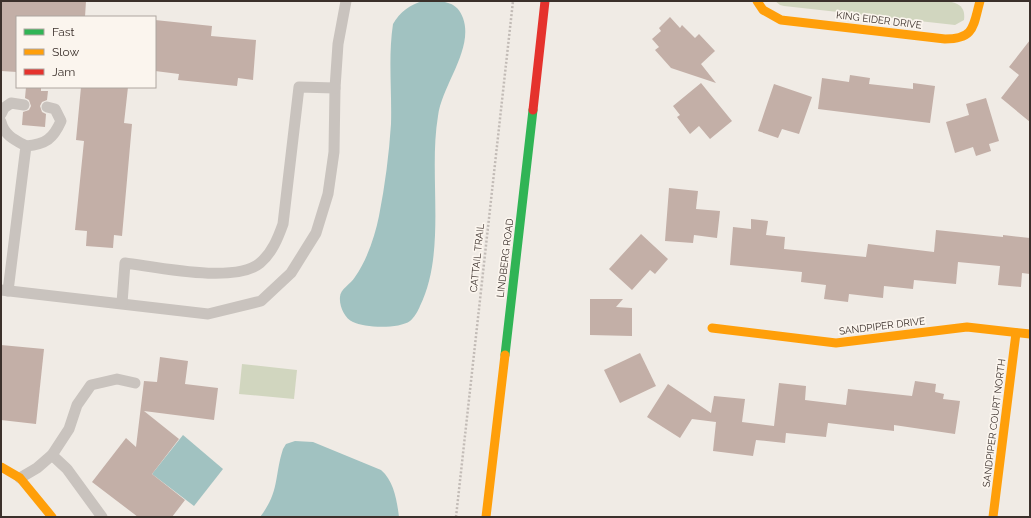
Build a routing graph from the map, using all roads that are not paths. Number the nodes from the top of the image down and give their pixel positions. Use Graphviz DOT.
graph roads {
  1 [pos="346,1"];
  2 [pos="545,1"];
  3 [pos="757,1"];
  4 [pos="980,1"];
  5 [pos="335,88"];
  6 [pos="24,105"];
  7 [pos="47,107"];
  8 [pos="1,114"];
  9 [pos="1,122"];
  10 [pos="26,146"];
  11 [pos="5,290"];
  12 [pos="122,303"];
  13 [pos="712,328"];
  14 [pos="1016,333"];
  15 [pos="1030,334"];
  16 [pos="135,383"];
  17 [pos="52,455"];
  18 [pos="1,467"];
  19 [pos="20,478"];
  20 [pos="52,517"];
  21 [pos="102,517"];
  22 [pos="486,517"];
  23 [pos="993,517"];
  1 -- 5 [label="lane"];
  2 -- 22 [label="street, LINDBERG ROAD"];
  3 -- 4 [label="street, KING EIDER DRIVE"];
  5 -- 12 [label="lane"];
  5 -- 12 [label="lane"];
  6 -- 8 [label="lane"];
  7 -- 10 [label="lane"];
  9 -- 10 [label="lane"];
  10 -- 11 [label="lane"];
  11 -- 12 [label="lane"];
  13 -- 14 [label="street, SANDPIPER DRIVE"];
  14 -- 15 [label="street, SANDPIPER DRIVE"];
  14 -- 23 [label="street, SANDPIPER COURT NORTH"];
  16 -- 17 [label="lane"];
  17 -- 19 [label="lane"];
  17 -- 21 [label="lane"];
  18 -- 19 [label="street"];
  19 -- 20 [label="street"];
}
